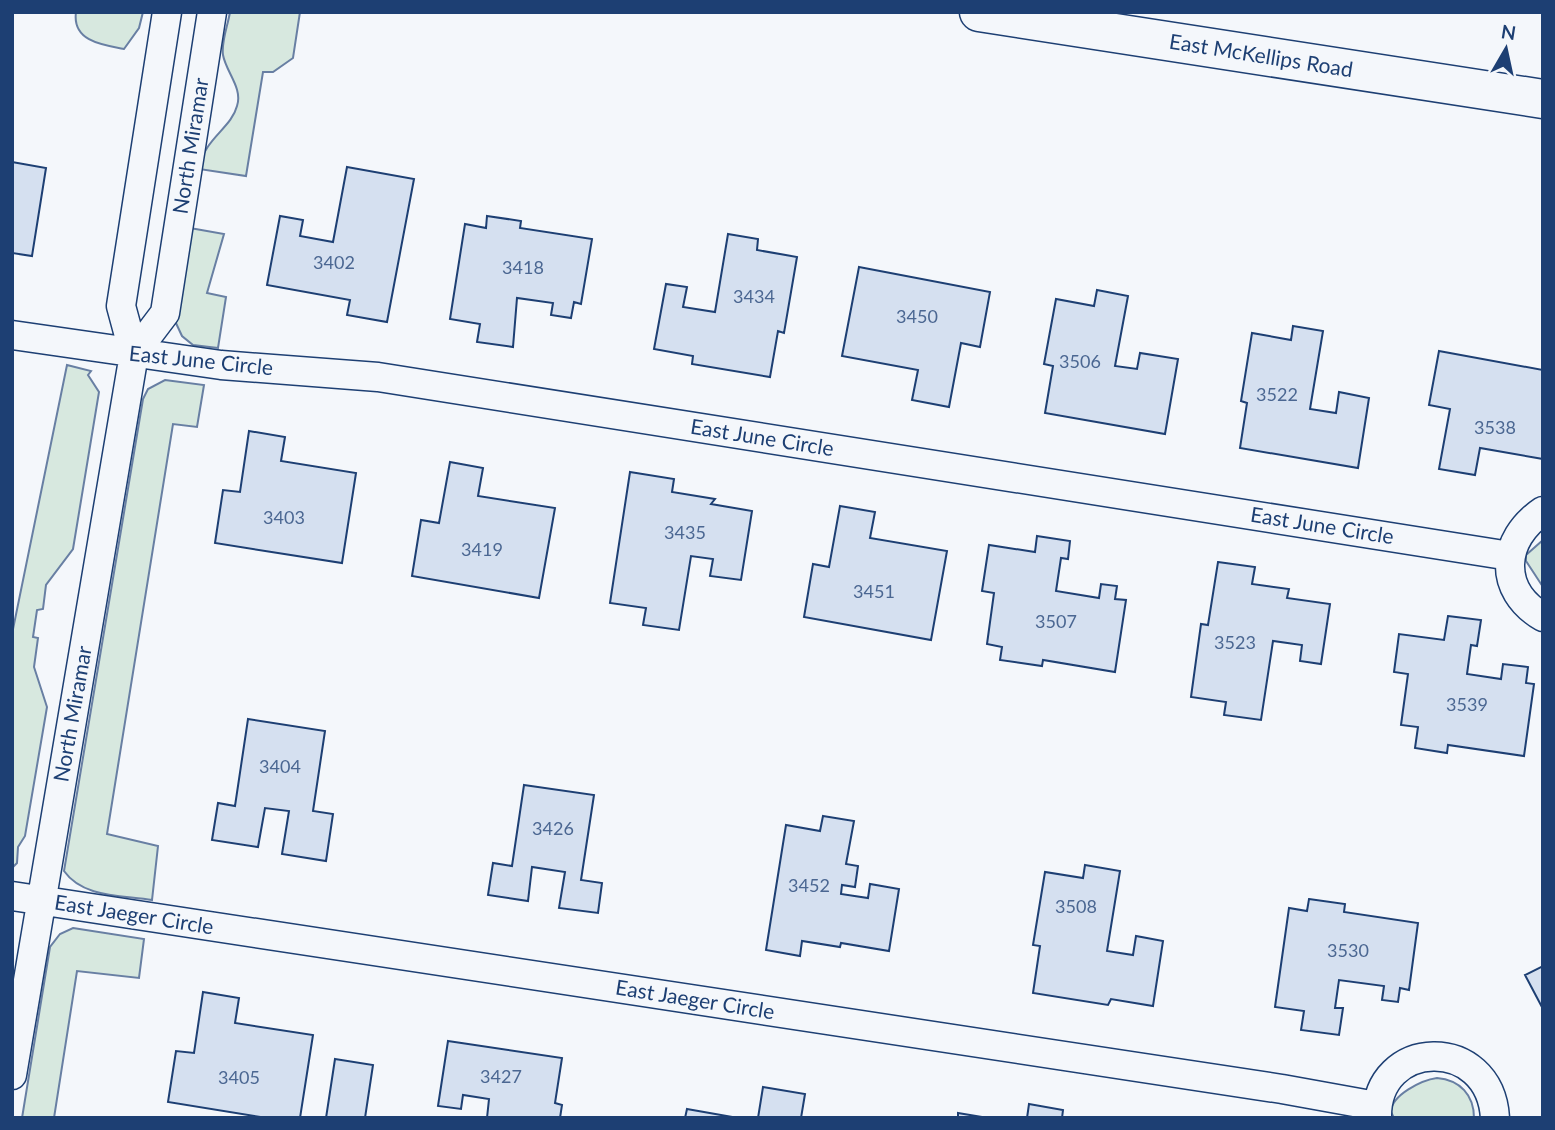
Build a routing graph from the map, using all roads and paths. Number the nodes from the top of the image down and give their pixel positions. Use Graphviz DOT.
graph roads {
  1 [pos="167,12"];
  2 [pos="212,12"];
  3 [pos="979,12"];
  4 [pos="1543,99"];
  5 [pos="12,335"];
  6 [pos="134,354"];
  7 [pos="1543,511"];
  8 [pos="1510,556"];
  9 [pos="1543,617"];
  10 [pos="12,897"];
  11 [pos="41,901"];
  12 [pos="12,1075"];
  13 [pos="1377,1112"];
  14 [pos="1495,1118"];
  1 -- 6 [label="street, North Miramar"];
  2 -- 6 [label="street, North Miramar"];
  3 -- 4 [label="main road, East McKellips Road"];
  5 -- 6 [label="street, East June Circle"];
  6 -- 8 [label="street, East June Circle"];
  6 -- 11 [label="street, North Miramar"];
  7 -- 8 [label="street"];
  8 -- 9 [label="street"];
  10 -- 11 [label="street, East Jaeger Circle"];
  11 -- 12 [label="street, North Miramar"];
  11 -- 13 [label="street, East Jaeger Circle"];
  13 -- 14 [label="street, East Jaeger Circle"];
}
